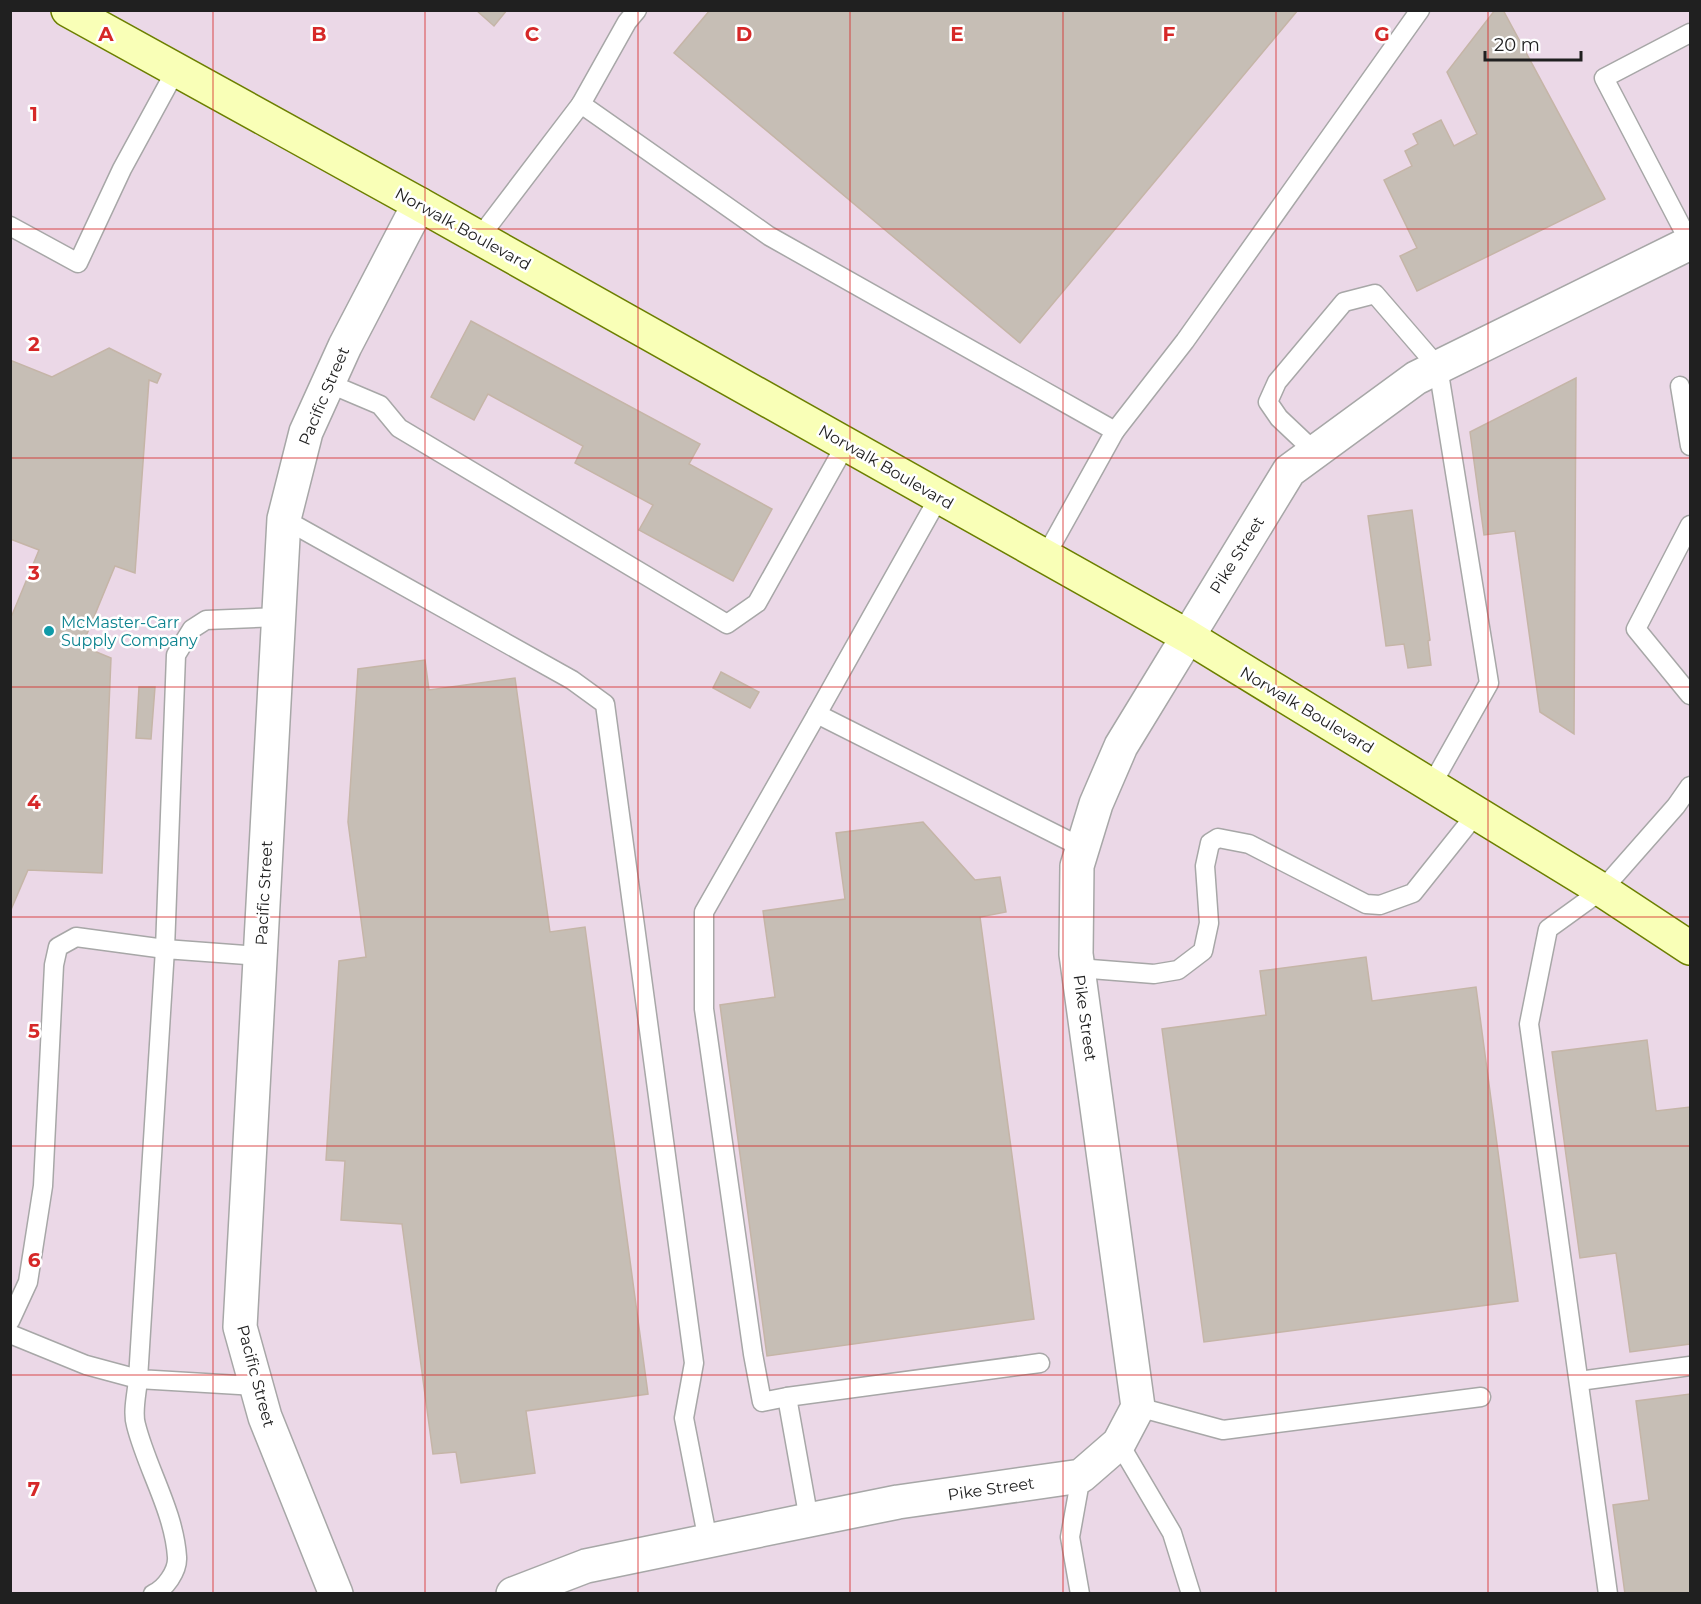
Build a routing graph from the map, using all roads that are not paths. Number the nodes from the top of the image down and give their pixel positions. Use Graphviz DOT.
graph roads {
  1 [pos="68,10"];
  2 [pos="637,10"];
  3 [pos="1419,10"];
  4 [pos="1690,33"];
  5 [pos="176,70"];
  6 [pos="581,104"];
  7 [pos="419,204"];
  8 [pos="10,226"];
  9 [pos="479,238"];
  10 [pos="1690,243"];
  11 [pos="1438,367"];
  12 [pos="328,383"];
  13 [pos="1680,386"];
  14 [pos="1115,431"];
  15 [pos="846,444"];
  16 [pos="1690,446"];
  17 [pos="1315,452"];
  18 [pos="939,497"];
  19 [pos="284,519"];
  20 [pos="1690,525"];
  21 [pos="1045,557"];
  22 [pos="279,617"];
  23 [pos="1187,636"];
  24 [pos="1690,695"];
  25 [pos="817,714"];
  26 [pos="1431,786"];
  27 [pos="1690,786"];
  28 [pos="1476,814"];
  29 [pos="1083,848"];
  30 [pos="1602,890"];
  31 [pos="1690,948"];
  32 [pos="165,949"];
  33 [pos="260,956"];
  34 [pos="1078,968"];
  35 [pos="10,1322"];
  36 [pos="10,1334"];
  37 [pos="1040,1363"];
  38 [pos="1690,1366"];
  39 [pos="138,1379"];
  40 [pos="1579,1381"];
  41 [pos="256,1386"];
  42 [pos="1481,1397"];
  43 [pos="787,1398"];
  44 [pos="1138,1407"];
  45 [pos="1119,1443"];
  46 [pos="1081,1476"];
  47 [pos="809,1520"];
  48 [pos="708,1541"];
  49 [pos="153,1593"];
  50 [pos="336,1593"];
  51 [pos="513,1593"];
  52 [pos="1080,1593"];
  53 [pos="1191,1593"];
  54 [pos="1608,1593"];
  1 -- 5 [label="main road, Norwalk Boulevard"];
  2 -- 6 [label="lane"];
  3 -- 14 [label="lane"];
  4 -- 10 [label="lane"];
  5 -- 7 [label="main road, Norwalk Boulevard"];
  5 -- 8 [label="lane"];
  6 -- 9 [label="lane"];
  6 -- 14 [label="lane"];
  7 -- 9 [label="main road, Norwalk Boulevard"];
  7 -- 12 [label="street, Pacific Street"];
  9 -- 15 [label="main road, Norwalk Boulevard"];
  10 -- 11 [label="street, Pike Street"];
  11 -- 17 [label="street, Pike Street"];
  11 -- 17 [label="lane"];
  11 -- 26 [label="lane"];
  12 -- 15 [label="lane"];
  12 -- 19 [label="street, Pacific Street"];
  13 -- 16 [label="lane"];
  14 -- 21 [label="lane"];
  15 -- 18 [label="main road, Norwalk Boulevard"];
  17 -- 23 [label="street, Pike Street"];
  18 -- 21 [label="main road, Norwalk Boulevard"];
  18 -- 25 [label="lane"];
  19 -- 22 [label="street, Pacific Street"];
  19 -- 48 [label="lane"];
  20 -- 24 [label="lane"];
  21 -- 23 [label="main road, Norwalk Boulevard"];
  22 -- 32 [label="lane"];
  22 -- 33 [label="street, Pacific Street"];
  23 -- 26 [label="main road, Norwalk Boulevard"];
  23 -- 29 [label="street, Pike Street"];
  25 -- 29 [label="lane"];
  25 -- 43 [label="lane"];
  26 -- 28 [label="main road, Norwalk Boulevard"];
  27 -- 30 [label="lane"];
  28 -- 30 [label="main road, Norwalk Boulevard"];
  28 -- 34 [label="lane"];
  29 -- 34 [label="street, Pike Street"];
  30 -- 31 [label="main road, Norwalk Boulevard"];
  30 -- 40 [label="lane"];
  32 -- 33 [label="lane"];
  32 -- 35 [label="lane"];
  32 -- 39 [label="lane"];
  33 -- 41 [label="street, Pacific Street"];
  34 -- 44 [label="street, Pike Street"];
  36 -- 39 [label="lane"];
  37 -- 43 [label="lane"];
  38 -- 40 [label="lane"];
  39 -- 41 [label="lane"];
  39 -- 49 [label="lane"];
  40 -- 54 [label="lane"];
  41 -- 50 [label="street, Pacific Street"];
  42 -- 44 [label="lane"];
  43 -- 47 [label="lane"];
  44 -- 45 [label="street"];
  45 -- 46 [label="street"];
  45 -- 53 [label="lane"];
  46 -- 47 [label="street, Pike Street"];
  46 -- 52 [label="lane"];
  47 -- 48 [label="street, Pike Street"];
  48 -- 51 [label="street, Pike Street"];
}
